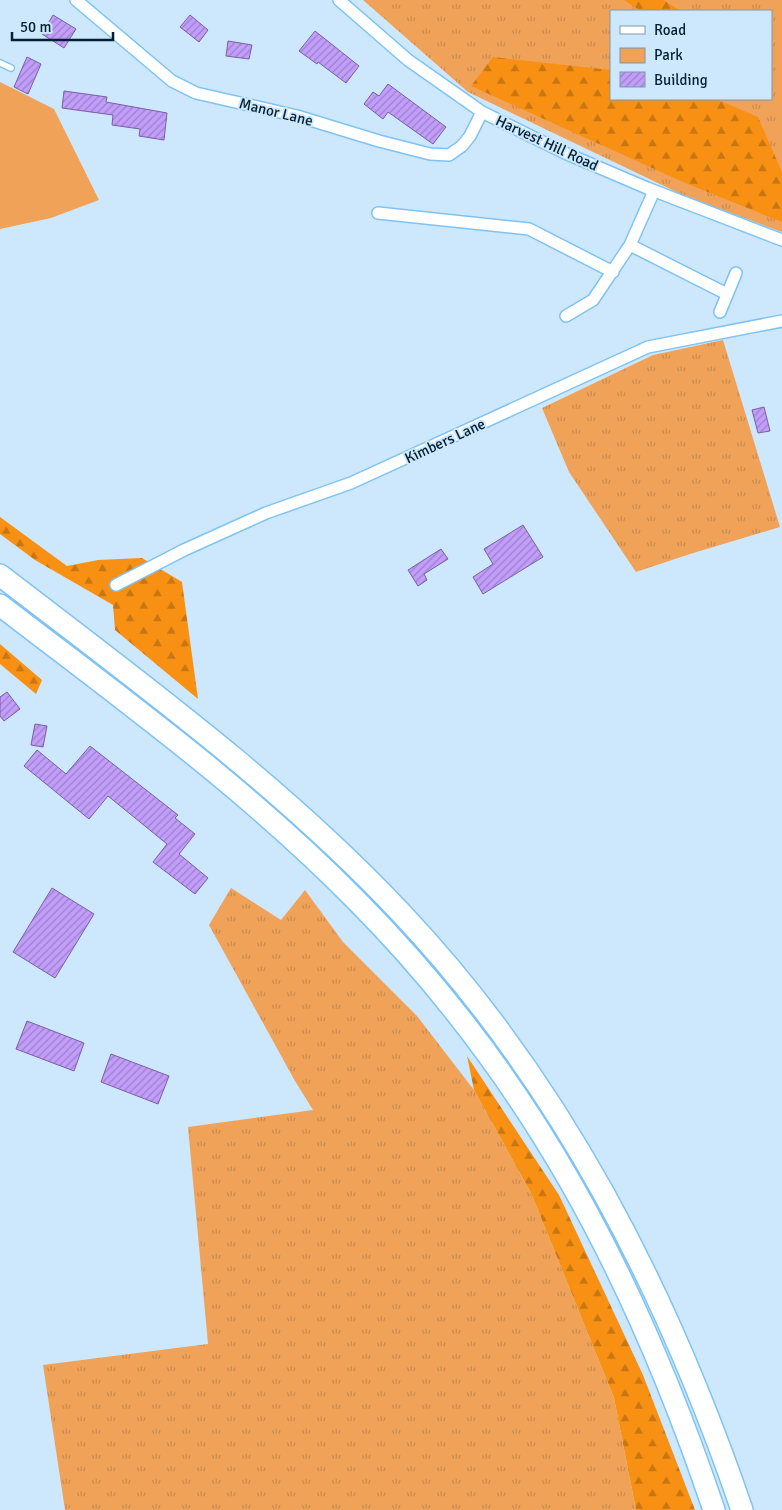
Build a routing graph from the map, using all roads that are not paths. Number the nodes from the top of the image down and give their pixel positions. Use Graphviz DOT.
graph roads {
  1 [pos="76,0"];
  2 [pos="339,0"];
  3 [pos="0,63"];
  4 [pos="11,68"];
  5 [pos="482,112"];
  6 [pos="654,191"];
  7 [pos="378,213"];
  8 [pos="782,240"];
  9 [pos="630,245"];
  10 [pos="613,272"];
  11 [pos="736,273"];
  12 [pos="727,294"];
  13 [pos="720,312"];
  14 [pos="566,316"];
  15 [pos="782,321"];
  16 [pos="0,575"];
  17 [pos="116,585"];
  18 [pos="0,605"];
  19 [pos="714,1510"];
  20 [pos="742,1510"];
  1 -- 5 [label="street, Manor Lane"];
  2 -- 5 [label="street, Harvest Hill Road"];
  3 -- 4 [label="lane"];
  5 -- 6 [label="street, Harvest Hill Road"];
  6 -- 8 [label="street, Harvest Hill Road"];
  6 -- 9 [label="street"];
  7 -- 10 [label="street"];
  9 -- 10 [label="street"];
  9 -- 12 [label="street"];
  10 -- 14 [label="street"];
  11 -- 12 [label="street"];
  12 -- 13 [label="street"];
  15 -- 17 [label="street, Kimbers Lane"];
  16 -- 20 [label="highway"];
  18 -- 19 [label="highway"];
}
